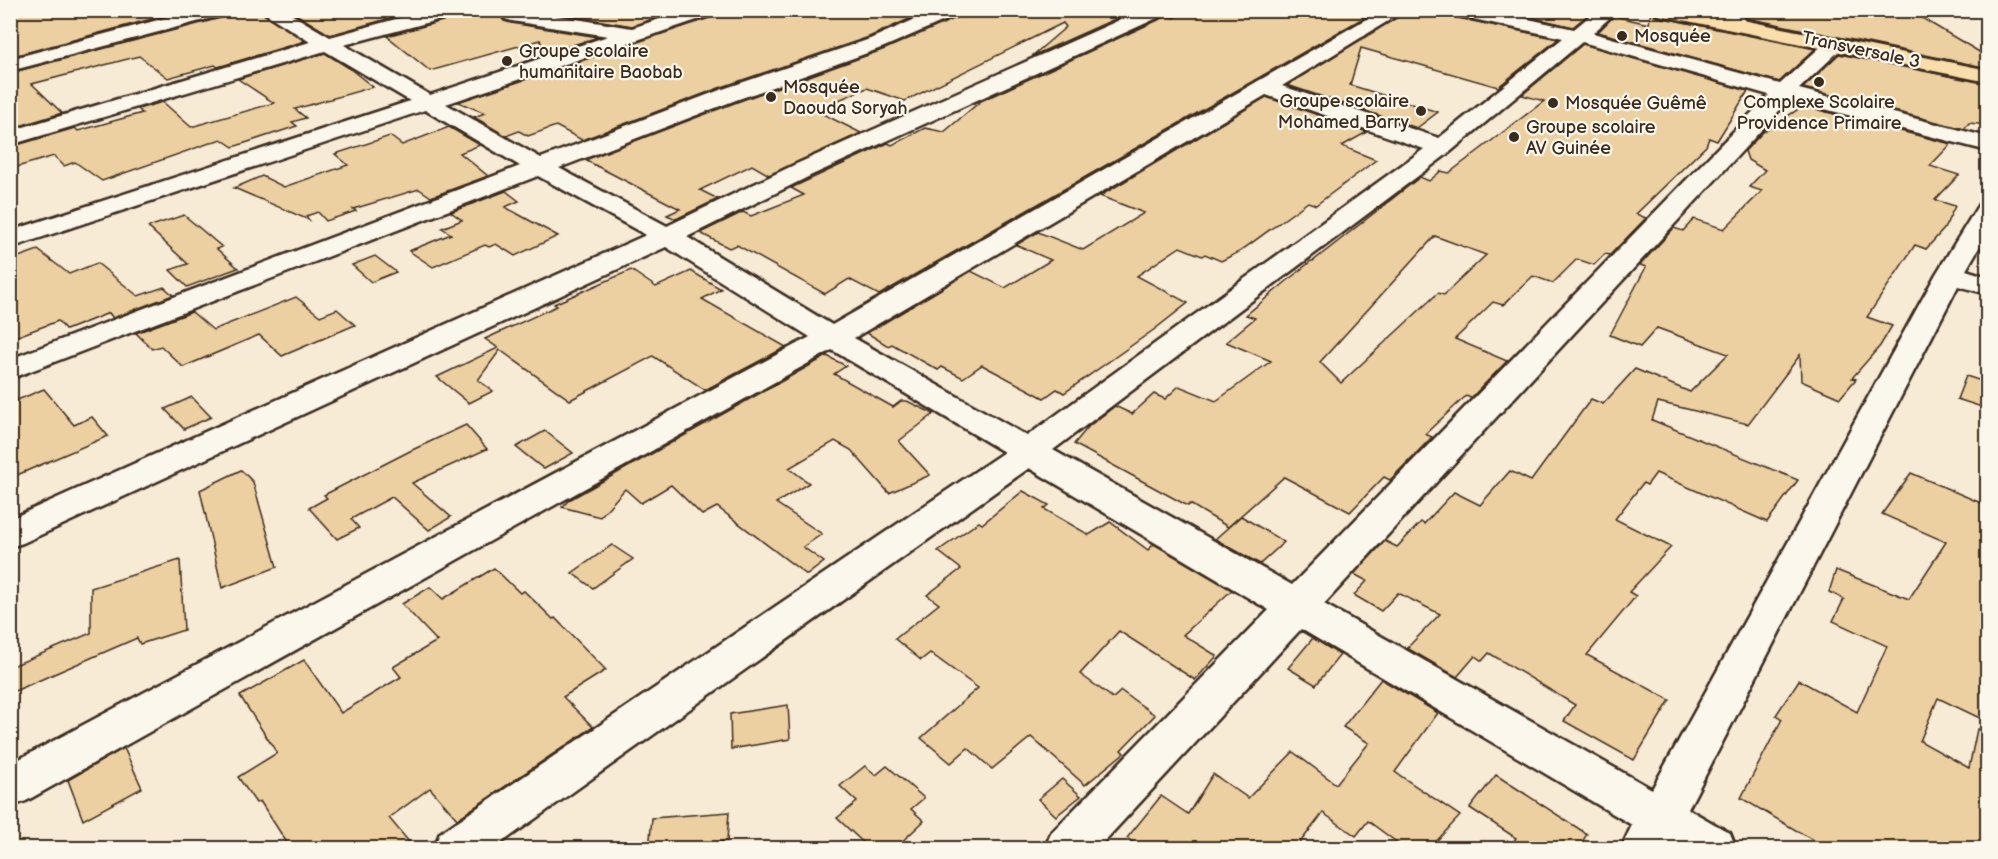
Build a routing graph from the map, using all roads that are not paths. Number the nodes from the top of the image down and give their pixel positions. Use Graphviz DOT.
graph roads {
  1 [pos="220,10"];
  2 [pos="269,10"];
  3 [pos="453,10"];
  4 [pos="708,10"];
  5 [pos="953,10"];
  6 [pos="1159,10"];
  7 [pos="1397,10"];
  8 [pos="1459,10"];
  9 [pos="1610,10"];
  10 [pos="1663,10"];
  11 [pos="1727,10"];
  12 [pos="512,15"];
  13 [pos="1740,26"];
  14 [pos="636,35"];
  15 [pos="1577,35"];
  16 [pos="326,44"];
  17 [pos="1834,45"];
  18 [pos="10,65"];
  19 [pos="1988,76"];
  20 [pos="1264,87"];
  21 [pos="1784,92"];
  22 [pos="429,103"];
  23 [pos="10,138"];
  24 [pos="1988,144"];
  25 [pos="1442,147"];
  26 [pos="540,168"];
  27 [pos="1988,209"];
  28 [pos="667,236"];
  29 [pos="10,240"];
  30 [pos="1950,274"];
  31 [pos="1988,286"];
  32 [pos="832,338"];
  33 [pos="10,370"];
  34 [pos="1028,452"];
  35 [pos="10,534"];
  36 [pos="1295,607"];
  37 [pos="10,788"];
  38 [pos="1652,834"];
  39 [pos="457,849"];
  40 [pos="1068,849"];
  41 [pos="1713,849"];
  1 -- 18 [label="street"];
  2 -- 16 [label="street"];
  3 -- 16 [label="street"];
  4 -- 14 [label="street"];
  5 -- 26 [label="street"];
  6 -- 28 [label="street"];
  7 -- 20 [label="street"];
  8 -- 15 [label="street"];
  9 -- 15 [label="street"];
  10 -- 13 [label="main road, Transversale 3"];
  11 -- 13 [label="street"];
  12 -- 14 [label="street"];
  13 -- 17 [label="main road, Transversale 3"];
  14 -- 22 [label="street"];
  15 -- 21 [label="street"];
  15 -- 25 [label="street"];
  16 -- 22 [label="street"];
  16 -- 23 [label="street"];
  17 -- 19 [label="main road, Transversale 3"];
  17 -- 21 [label="street"];
  20 -- 25 [label="street"];
  20 -- 32 [label="street"];
  21 -- 24 [label="street"];
  21 -- 36 [label="street"];
  22 -- 26 [label="street"];
  22 -- 29 [label="street"];
  25 -- 34 [label="street"];
  26 -- 28 [label="street"];
  26 -- 33 [label="street"];
  27 -- 30 [label="street"];
  28 -- 32 [label="street"];
  28 -- 35 [label="street"];
  30 -- 31 [label="street"];
  30 -- 38 [label="street"];
  32 -- 34 [label="street"];
  32 -- 37 [label="street"];
  34 -- 36 [label="street"];
  34 -- 39 [label="street"];
  36 -- 38 [label="street"];
  36 -- 40 [label="street"];
  38 -- 41 [label="street"];
}
